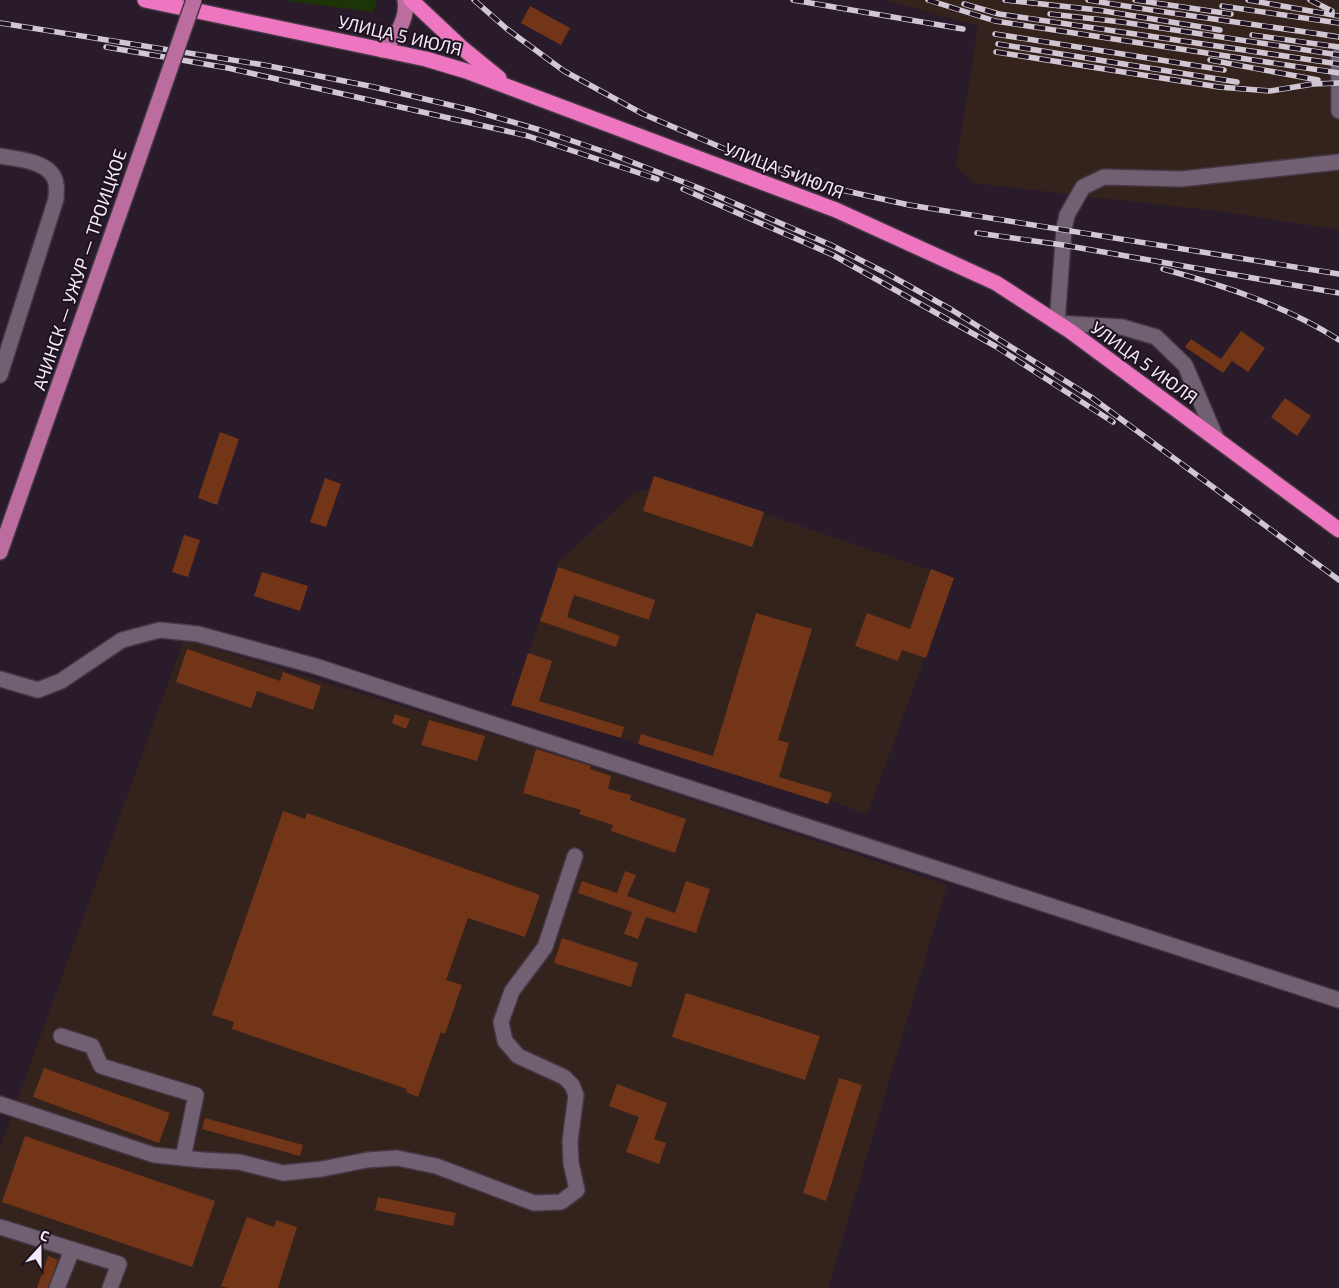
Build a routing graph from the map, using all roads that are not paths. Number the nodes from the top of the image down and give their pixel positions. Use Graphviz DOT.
graph roads {
  1 [pos="145,0"];
  2 [pos="194,0"];
  3 [pos="405,0"];
  4 [pos="411,0"];
  5 [pos="382,50"];
  6 [pos="1339,55"];
  7 [pos="515,89"];
  8 [pos="1339,111"];
  9 [pos="0,156"];
  10 [pos="1339,162"];
  11 [pos="1057,323"];
  12 [pos="0,374"];
  13 [pos="1217,440"];
  14 [pos="1339,530"];
  15 [pos="0,552"];
  16 [pos="0,680"];
  17 [pos="575,856"];
  18 [pos="1339,1000"];
  19 [pos="62,1036"];
  20 [pos="0,1104"];
  21 [pos="182,1158"];
  22 [pos="0,1227"];
  23 [pos="72,1250"];
  24 [pos="57,1288"];
  25 [pos="110,1288"];
  1 -- 5 [label="highway, УЛИЦА 5 ИЮЛЯ"];
  2 -- 15 [label="main road, АЧИНСК — УЖУР — ТРОИЦКОЕ, bridge"];
  3 -- 5 [label="main road"];
  4 -- 7 [label="highway"];
  5 -- 7 [label="highway, УЛИЦА 5 ИЮЛЯ"];
  6 -- 8 [label="street"];
  7 -- 11 [label="highway, УЛИЦА 5 ИЮЛЯ"];
  9 -- 12 [label="street"];
  10 -- 11 [label="street"];
  11 -- 13 [label="highway, УЛИЦА 5 ИЮЛЯ"];
  11 -- 13 [label="street"];
  13 -- 14 [label="highway, УЛИЦА 5 ИЮЛЯ"];
  16 -- 18 [label="street"];
  17 -- 21 [label="street"];
  19 -- 21 [label="street"];
  20 -- 21 [label="street"];
  22 -- 23 [label="street"];
  23 -- 24 [label="street"];
  23 -- 25 [label="street"];
}
